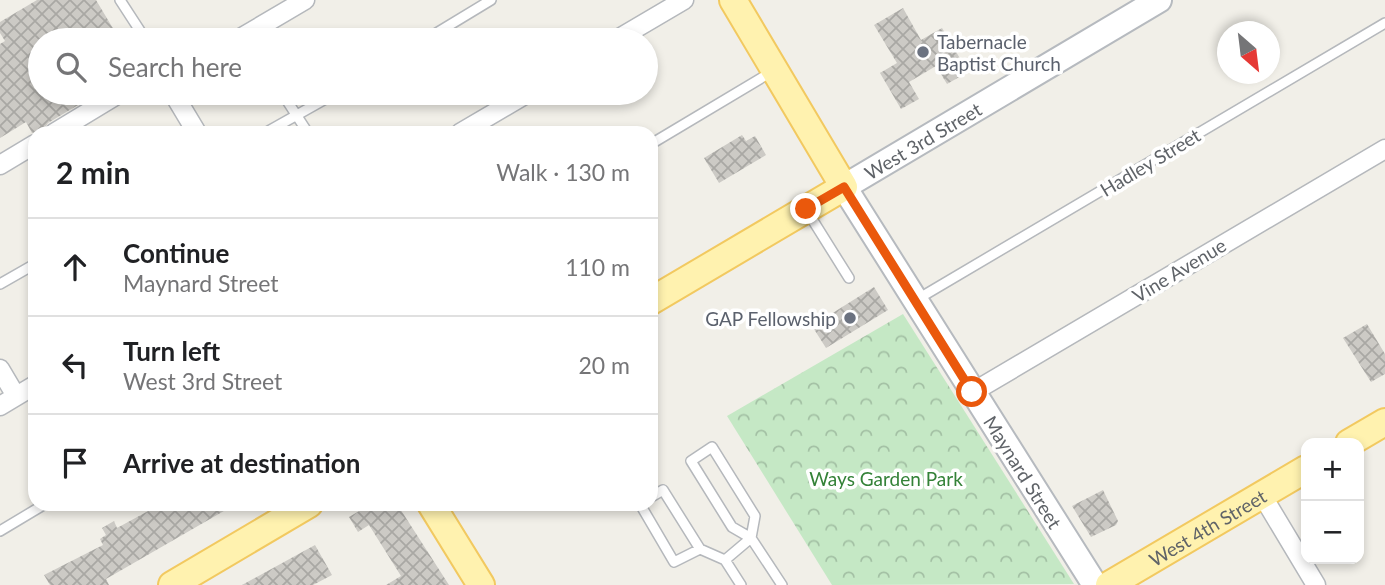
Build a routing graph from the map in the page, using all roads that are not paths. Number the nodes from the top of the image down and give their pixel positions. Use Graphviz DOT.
graph roads {
  1 [pos="120,0"];
  2 [pos="305,0"];
  3 [pos="491,0"];
  4 [pos="684,0"];
  5 [pos="733,0"];
  6 [pos="1159,0"];
  7 [pos="1385,23"];
  8 [pos="138,28"];
  9 [pos="261,28"];
  10 [pos="445,28"];
  11 [pos="636,28"];
  12 [pos="775,70"];
  13 [pos="100,105"];
  14 [pos="180,105"];
  15 [pos="290,105"];
  16 [pos="316,105"];
  17 [pos="508,105"];
  18 [pos="297,116"];
  19 [pos="66,126"];
  20 [pos="193,126"];
  21 [pos="278,126"];
  22 [pos="303,126"];
  23 [pos="472,126"];
  24 [pos="658,140"];
  25 [pos="28,148"];
  26 [pos="1385,149"];
  27 [pos="0,165"];
  28 [pos="844,187"];
  29 [pos="806,209"];
  30 [pos="28,268"];
  31 [pos="849,278"];
  32 [pos="0,284"];
  33 [pos="658,298"];
  34 [pos="914,300"];
  35 [pos="0,369"];
  36 [pos="28,389"];
  37 [pos="972,392"];
  38 [pos="16,396"];
  39 [pos="0,405"];
  40 [pos="1385,422"];
  41 [pos="1358,438"];
  42 [pos="1301,472"];
  43 [pos="658,493"];
  44 [pos="1262,495"];
  45 [pos="33,511"];
  46 [pos="297,511"];
  47 [pos="435,511"];
  48 [pos="644,511"];
  49 [pos="0,531"];
  50 [pos="751,538"];
  51 [pos="699,549"];
  52 [pos="725,560"];
  53 [pos="1123,581"];
  54 [pos="172,585"];
  55 [pos="481,585"];
  56 [pos="741,585"];
  57 [pos="782,585"];
  58 [pos="1095,585"];
  59 [pos="1315,585"];
  1 -- 8 [label="lane"];
  2 -- 9 [label="street"];
  3 -- 10 [label="lane"];
  4 -- 11 [label="street"];
  5 -- 12 [label="main road, Maynard Street"];
  6 -- 28 [label="street, West 3rd Street"];
  7 -- 34 [label="lane, Hadley Street"];
  12 -- 24 [label="lane"];
  12 -- 28 [label="main road, Maynard Street"];
  13 -- 19 [label="street"];
  14 -- 20 [label="street"];
  15 -- 18 [label="lane"];
  16 -- 18 [label="lane"];
  17 -- 23 [label="street"];
  18 -- 21 [label="lane"];
  18 -- 22 [label="lane"];
  25 -- 27 [label="street"];
  26 -- 37 [label="street, Vine Avenue"];
  28 -- 29 [label="main road, West 3rd Street"];
  28 -- 34 [label="street, Maynard Street"];
  29 -- 31 [label="lane"];
  29 -- 33 [label="main road, West 3rd Street"];
  30 -- 32 [label="lane"];
  34 -- 37 [label="street, Maynard Street"];
  35 -- 38 [label="street"];
  36 -- 38 [label="street"];
  37 -- 58 [label="street, Maynard Street"];
  38 -- 39 [label="street"];
  40 -- 41 [label="main road"];
  42 -- 44 [label="main road, West 4th Street"];
  43 -- 51 [label="lane"];
  44 -- 53 [label="main road, West 4th Street"];
  44 -- 59 [label="street"];
  45 -- 49 [label="lane"];
  46 -- 54 [label="main road"];
  47 -- 55 [label="main road"];
  48 -- 51 [label="lane"];
  50 -- 50 [label="lane"];
  50 -- 52 [label="lane"];
  50 -- 57 [label="lane"];
  51 -- 52 [label="lane"];
  52 -- 56 [label="lane"];
}
